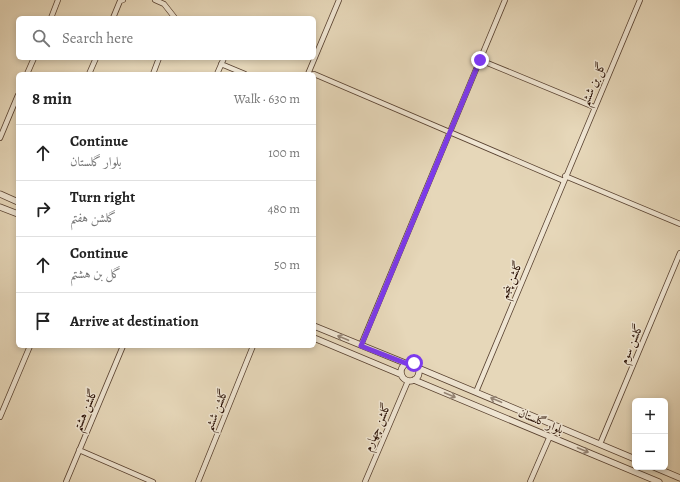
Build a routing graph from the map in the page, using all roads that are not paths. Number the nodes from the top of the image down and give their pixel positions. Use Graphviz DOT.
graph roads {
  1 [pos="58,0"];
  2 [pos="155,0"];
  3 [pos="339,0"];
  4 [pos="505,0"];
  5 [pos="640,0"];
  6 [pos="122,1"];
  7 [pos="52,16"];
  8 [pos="114,16"];
  9 [pos="173,16"];
  10 [pos="33,60"];
  11 [pos="95,60"];
  12 [pos="158,60"];
  13 [pos="223,60"];
  14 [pos="480,60"];
  15 [pos="221,64"];
  16 [pos="28,72"];
  17 [pos="90,72"];
  18 [pos="154,72"];
  19 [pos="218,72"];
  20 [pos="240,72"];
  21 [pos="312,72"];
  22 [pos="316,76"];
  23 [pos="16,100"];
  24 [pos="594,107"];
  25 [pos="450,133"];
  26 [pos="0,138"];
  27 [pos="564,178"];
  28 [pos="0,194"];
  29 [pos="16,201"];
  30 [pos="0,207"];
  31 [pos="16,213"];
  32 [pos="680,224"];
  33 [pos="680,253"];
  34 [pos="316,327"];
  35 [pos="316,339"];
  36 [pos="361,346"];
  37 [pos="29,348"];
  38 [pos="122,348"];
  39 [pos="253,348"];
  40 [pos="405,363"];
  41 [pos="418,368"];
  42 [pos="400,374"];
  43 [pos="411,380"];
  44 [pos="476,392"];
  45 [pos="0,418"];
  46 [pos="550,436"];
  47 [pos="600,444"];
  48 [pos="79,450"];
  49 [pos="632,458"];
  50 [pos="661,470"];
  51 [pos="680,478"];
  52 [pos="652,481"];
  53 [pos="66,482"];
  54 [pos="153,482"];
  55 [pos="198,482"];
  56 [pos="364,482"];
  57 [pos="530,482"];
  58 [pos="659,482"];
  1 -- 7 [label="street"];
  2 -- 9 [label="street"];
  3 -- 21 [label="street"];
  4 -- 14 [label="street"];
  5 -- 24 [label="street, گل بن ششم"];
  6 -- 8 [label="street"];
  10 -- 16 [label="street"];
  11 -- 17 [label="street"];
  12 -- 18 [label="street"];
  13 -- 15 [label="street"];
  14 -- 24 [label="street"];
  14 -- 25 [label="street"];
  15 -- 19 [label="street"];
  15 -- 20 [label="street"];
  22 -- 25 [label="street"];
  23 -- 26 [label="street"];
  24 -- 27 [label="street, گل بن ششم"];
  25 -- 27 [label="street"];
  25 -- 36 [label="street"];
  27 -- 32 [label="street"];
  27 -- 44 [label="street, گلشن پنجم"];
  28 -- 29 [label="street"];
  30 -- 31 [label="street"];
  33 -- 47 [label="street, گلشن سوم"];
  36 -- 34 [label="street, one-way"];
  35 -- 42 [label="street"];
  36 -- 40 [label="street"];
  37 -- 45 [label="street"];
  38 -- 48 [label="street, گلشن هشتم"];
  39 -- 55 [label="street, گلشن ششم"];
  40 -- 41 [label="street"];
  40 -- 42 [label="street"];
  41 -- 43 [label="street"];
  41 -- 44 [label="street, بلوار گلستان"];
  42 -- 43 [label="street"];
  43 -- 46 [label="street, بلوار گلستان, one-way"];
  43 -- 56 [label="street, گلشن چهارم"];
  47 -- 44 [label="street, بلوار گلستان, one-way"];
  46 -- 52 [label="street, بلوار گلستان, one-way"];
  46 -- 57 [label="street"];
  47 -- 49 [label="street, بلوار گلستان"];
  48 -- 53 [label="street, گلشن هشتم"];
  48 -- 54 [label="street"];
  50 -- 51 [label="street"];
  52 -- 58 [label="street, بلوار گلستان"];
}
